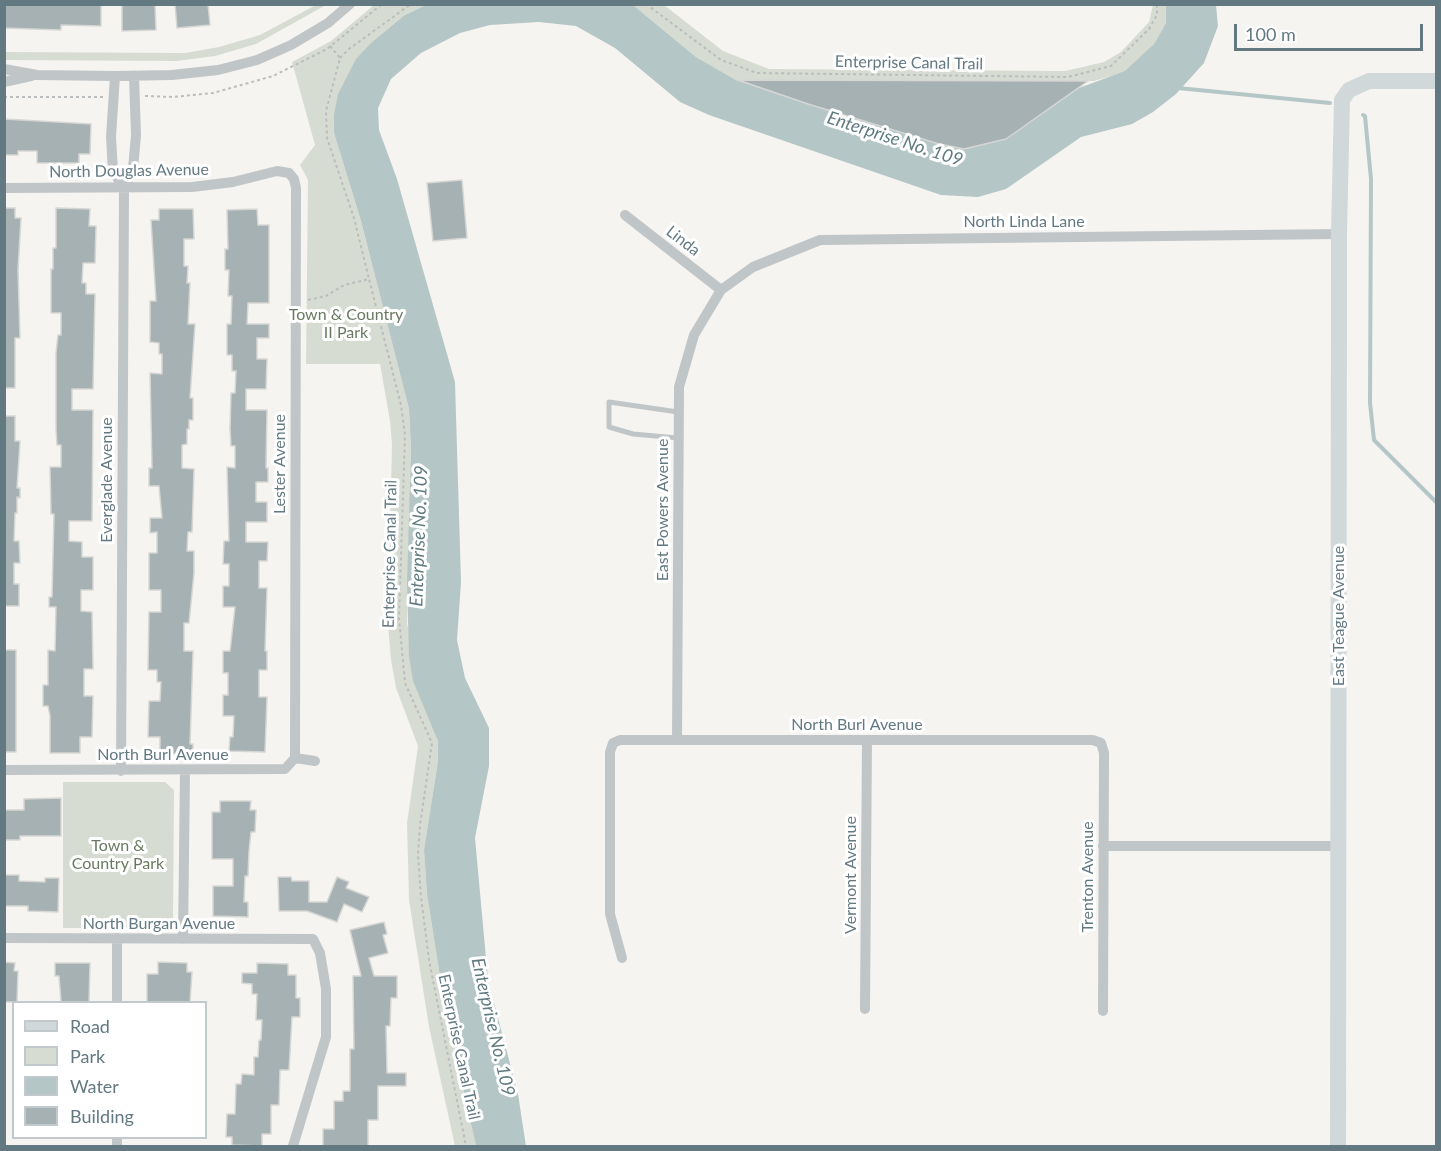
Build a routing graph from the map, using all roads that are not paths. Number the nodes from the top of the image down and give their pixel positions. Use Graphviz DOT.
graph roads {
  1 [pos="350,4"];
  2 [pos="4,69"];
  3 [pos="37,75"];
  4 [pos="115,76"];
  5 [pos="134,76"];
  6 [pos="1437,81"];
  7 [pos="4,82"];
  8 [pos="289,173"];
  9 [pos="4,188"];
  10 [pos="124,189"];
  11 [pos="626,215"];
  12 [pos="1339,234"];
  13 [pos="721,290"];
  14 [pos="678,412"];
  15 [pos="678,438"];
  16 [pos="677,740"];
  17 [pos="867,741"];
  18 [pos="1101,743"];
  19 [pos="296,758"];
  20 [pos="315,761"];
  21 [pos="4,770"];
  22 [pos="121,771"];
  23 [pos="185,771"];
  24 [pos="1103,846"];
  25 [pos="1339,846"];
  26 [pos="4,938"];
  27 [pos="117,938"];
  28 [pos="183,939"];
  29 [pos="622,958"];
  30 [pos="117,1001"];
  31 [pos="865,1009"];
  32 [pos="1103,1011"];
  33 [pos="293,1146"];
  34 [pos="1338,1146"];
  1 -- 5 [label="street"];
  2 -- 3 [label="street"];
  3 -- 4 [label="street"];
  3 -- 7 [label="street"];
  4 -- 5 [label="street"];
  4 -- 10 [label="street, Everglade Avenue"];
  5 -- 10 [label="street, Everglade Avenue"];
  6 -- 12 [label="street, East Teague Avenue"];
  8 -- 10 [label="street, North Douglas Avenue"];
  8 -- 19 [label="street, Lester Avenue"];
  9 -- 10 [label="street, North Douglas Avenue"];
  10 -- 22 [label="street, Everglade Avenue"];
  11 -- 13 [label="street, Linda"];
  12 -- 13 [label="street, North Linda Lane"];
  12 -- 25 [label="street, East Teague Avenue"];
  13 -- 14 [label="street, East Powers Avenue"];
  14 -- 15 [label="street, East Powers Avenue"];
  14 -- 15 [label="lane"];
  15 -- 16 [label="street, East Powers Avenue"];
  16 -- 17 [label="street, North Burl Avenue"];
  16 -- 29 [label="street, North Burl Avenue"];
  17 -- 18 [label="street, North Burl Avenue"];
  17 -- 31 [label="street, Vermont Avenue"];
  18 -- 24 [label="street, Trenton Avenue"];
  19 -- 20 [label="street"];
  19 -- 23 [label="street, North Burl Avenue"];
  21 -- 22 [label="street, North Burl Avenue"];
  22 -- 23 [label="street, North Burl Avenue"];
  23 -- 28 [label="street"];
  24 -- 25 [label="street"];
  24 -- 32 [label="street, Trenton Avenue"];
  25 -- 34 [label="street, East Teague Avenue"];
  26 -- 27 [label="street, North Burgan Avenue"];
  27 -- 28 [label="street, North Burgan Avenue"];
  27 -- 30 [label="street"];
  28 -- 33 [label="street, North Burgan Avenue"];
}
